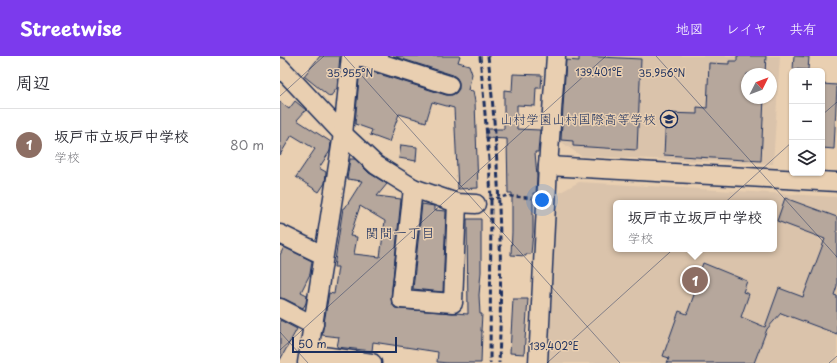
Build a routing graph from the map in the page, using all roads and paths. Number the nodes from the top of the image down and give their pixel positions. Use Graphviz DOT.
graph roads {
  1 [pos="351,56"];
  2 [pos="358,56"];
  3 [pos="556,56"];
  4 [pos="280,67"];
  5 [pos="449,85"];
  6 [pos="343,134"];
  7 [pos="548,166"];
  8 [pos="837,182"];
  9 [pos="413,188"];
  10 [pos="506,196"];
  11 [pos="539,199"];
  12 [pos="457,204"];
  13 [pos="476,204"];
  14 [pos="280,234"];
  15 [pos="324,255"];
  16 [pos="280,308"];
  17 [pos="314,324"];
  18 [pos="308,358"];
  19 [pos="372,363"];
  20 [pos="538,363"];
  1 -- 6 [label="street"];
  2 -- 5 [label="street"];
  3 -- 7 [label="street"];
  4 -- 6 [label="street"];
  6 -- 9 [label="street"];
  6 -- 15 [label="street"];
  7 -- 8 [label="street"];
  7 -- 20 [label="street"];
  9 -- 12 [label="street"];
  9 -- 12 [label="street"];
  10 -- 11 [label="path"];
  12 -- 13 [label="street"];
  14 -- 15 [label="street"];
  15 -- 17 [label="street"];
  16 -- 17 [label="street"];
  17 -- 18 [label="street"];
  18 -- 19 [label="street"];
}
